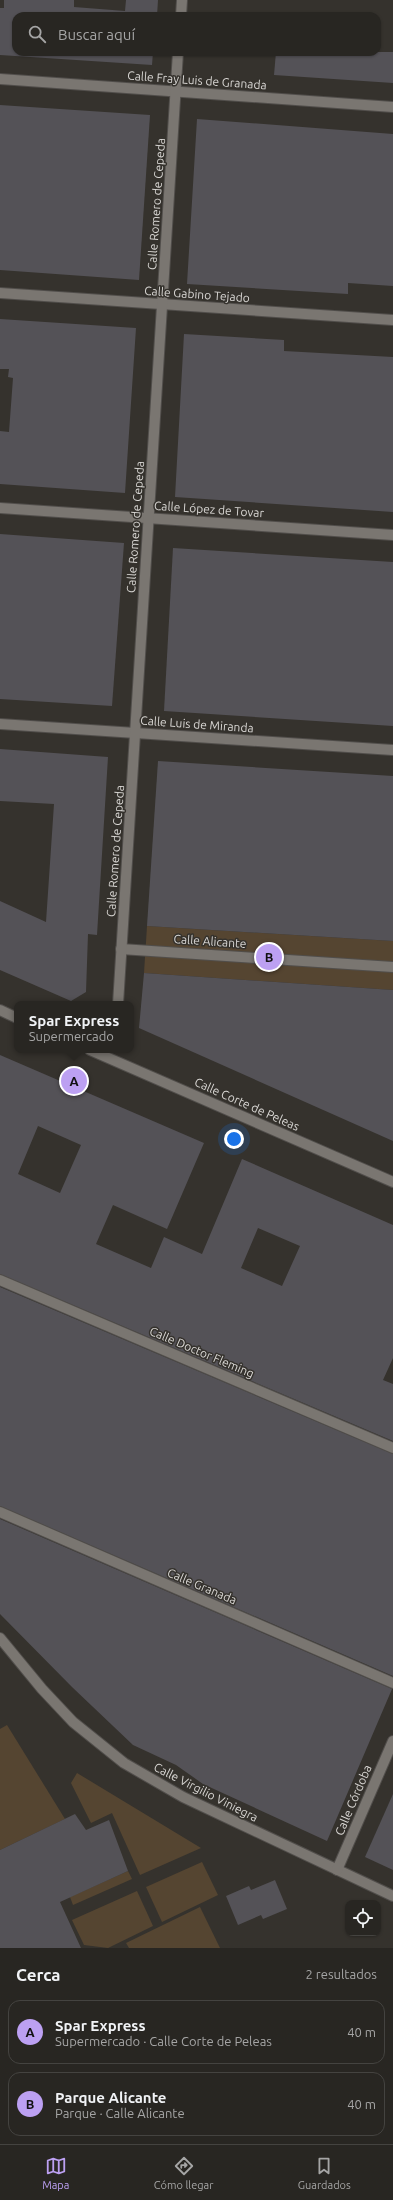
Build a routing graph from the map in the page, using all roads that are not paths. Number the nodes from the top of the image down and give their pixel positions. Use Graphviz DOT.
graph roads {
  1 [pos="182,0"];
  2 [pos="181,12"];
  3 [pos="178,56"];
  4 [pos="0,79"];
  5 [pos="176,91"];
  6 [pos="393,107"];
  7 [pos="0,293"];
  8 [pos="162,304"];
  9 [pos="393,320"];
  10 [pos="0,508"];
  11 [pos="149,518"];
  12 [pos="393,535"];
  13 [pos="0,724"];
  14 [pos="135,733"];
  15 [pos="393,750"];
  16 [pos="121,949"];
  17 [pos="393,967"];
  18 [pos="118,1001"];
  19 [pos="0,1010"];
  20 [pos="14,1017"];
  21 [pos="107,1053"];
  22 [pos="393,1182"];
  23 [pos="0,1280"];
  24 [pos="393,1448"];
  25 [pos="0,1512"];
  26 [pos="0,1638"];
  27 [pos="393,1682"];
  28 [pos="393,1741"];
  29 [pos="337,1870"];
  30 [pos="393,1896"];
  1 -- 2 [label="street"];
  3 -- 5 [label="street, Calle Romero de Cepeda"];
  4 -- 5 [label="street, Calle Fray Luis de Granada"];
  5 -- 6 [label="street, Calle Fray Luis de Granada"];
  5 -- 8 [label="street, Calle Romero de Cepeda"];
  7 -- 8 [label="street, Calle Gabino Tejado"];
  8 -- 9 [label="street, Calle Gabino Tejado"];
  8 -- 11 [label="street, Calle Romero de Cepeda"];
  10 -- 11 [label="street, Calle López de Tovar"];
  11 -- 12 [label="street, Calle López de Tovar"];
  11 -- 14 [label="street, Calle Romero de Cepeda"];
  13 -- 14 [label="street, Calle Luis de Miranda"];
  14 -- 15 [label="street, Calle Luis de Miranda"];
  14 -- 16 [label="street, Calle Romero de Cepeda"];
  16 -- 17 [label="street, Calle Alicante"];
  16 -- 18 [label="street, Calle Romero de Cepeda"];
  19 -- 20 [label="street"];
  21 -- 22 [label="street, Calle Corte de Peleas"];
  23 -- 24 [label="street, Calle Doctor Fleming"];
  25 -- 27 [label="street, Calle Granada"];
  26 -- 29 [label="street, Calle Virgilio Viniegra"];
  28 -- 29 [label="street, Calle Córdoba"];
  29 -- 30 [label="street, Calle Virgilio Viniegra"];
}
